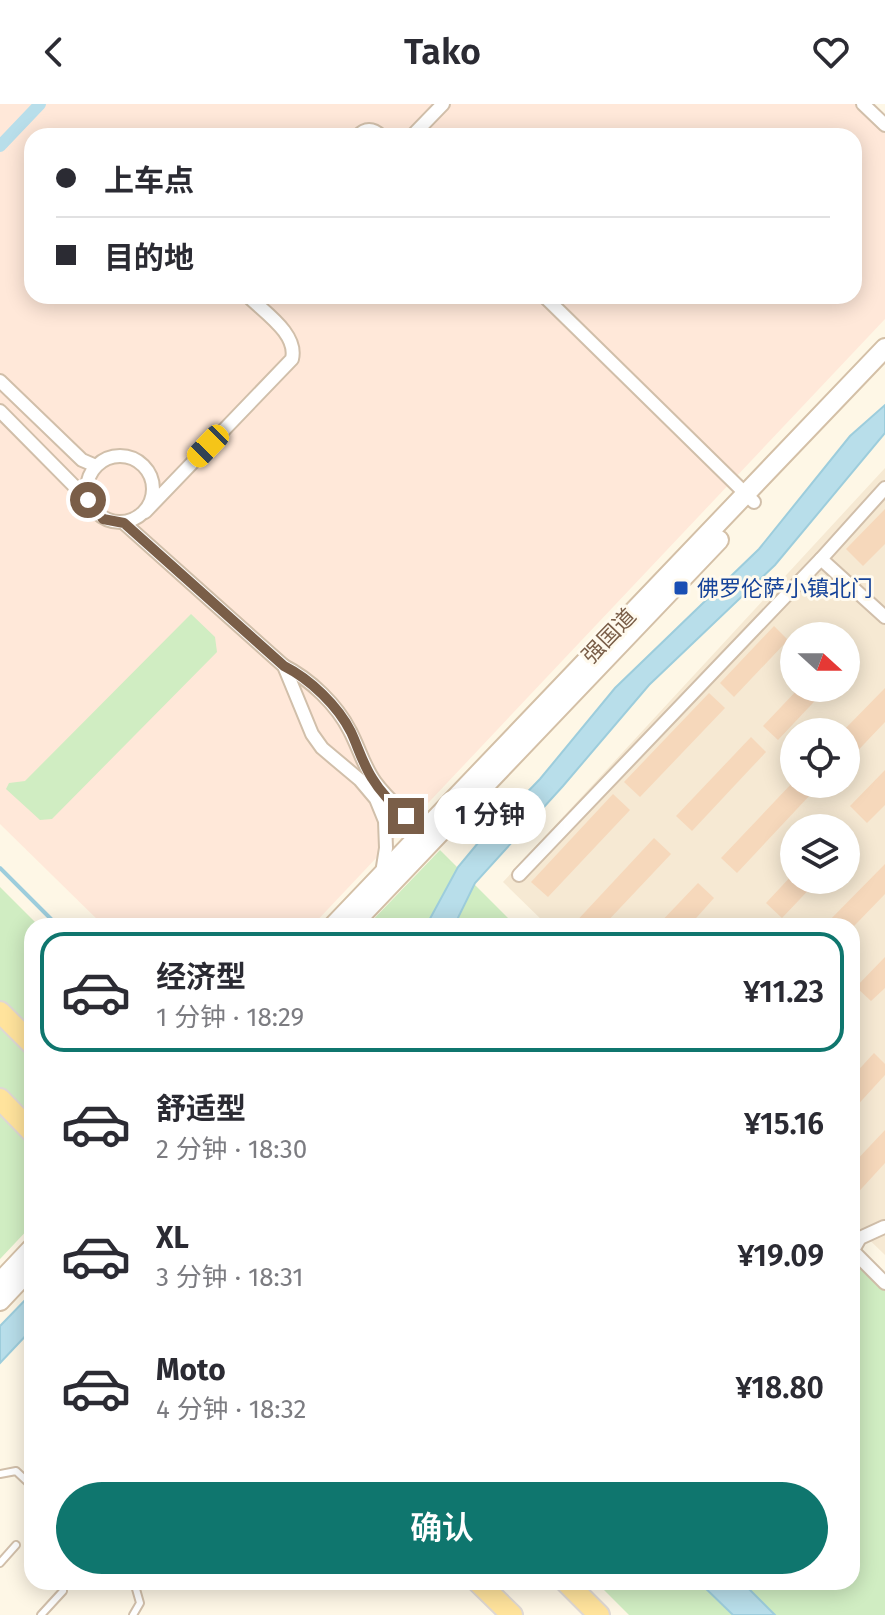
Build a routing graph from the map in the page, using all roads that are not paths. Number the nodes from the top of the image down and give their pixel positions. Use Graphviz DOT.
graph roads {
  1 [pos="443,104"];
  2 [pos="863,104"];
  3 [pos="885,125"];
  4 [pos="420,128"];
  5 [pos="256,304"];
  6 [pos="552,304"];
  7 [pos="885,348"];
  8 [pos="885,365"];
  9 [pos="0,381"];
  10 [pos="0,411"];
  11 [pos="96,466"];
  12 [pos="885,488"];
  13 [pos="750,498"];
  14 [pos="88,500"];
  15 [pos="145,512"];
  16 [pos="124,523"];
  17 [pos="821,559"];
  18 [pos="885,617"];
  19 [pos="284,666"];
  20 [pos="427,837"];
  21 [pos="519,875"];
  22 [pos="381,876"];
  23 [pos="341,918"];
  24 [pos="358,918"];
  25 [pos="0,1012"];
  26 [pos="24,1036"];
  27 [pos="0,1099"];
  28 [pos="24,1124"];
  29 [pos="885,1227"];
  30 [pos="860,1238"];
  31 [pos="24,1256"];
  32 [pos="860,1258"];
  33 [pos="24,1276"];
  34 [pos="0,1282"];
  35 [pos="885,1283"];
  36 [pos="0,1301"];
  37 [pos="0,1474"];
  38 [pos="24,1478"];
  39 [pos="16,1545"];
  40 [pos="0,1563"];
  41 [pos="136,1590"];
  42 [pos="486,1590"];
  43 [pos="574,1590"];
  44 [pos="63,1591"];
  45 [pos="41,1615"];
  46 [pos="133,1615"];
  47 [pos="512,1615"];
  48 [pos="599,1615"];
  1 -- 4 [label="street"];
  2 -- 3 [label="street"];
  5 -- 15 [label="street"];
  6 -- 13 [label="street"];
  7 -- 13 [label="main road, 强国道"];
  8 -- 13 [label="main road, 强国道"];
  9 -- 11 [label="street"];
  10 -- 14 [label="street"];
  11 -- 14 [label="street"];
  11 -- 15 [label="street"];
  12 -- 17 [label="street"];
  13 -- 20 [label="main road, 强国道"];
  14 -- 16 [label="street"];
  15 -- 16 [label="street"];
  16 -- 19 [label="street"];
  17 -- 18 [label="street"];
  17 -- 21 [label="street"];
  19 -- 20 [label="street"];
  19 -- 22 [label="street"];
  20 -- 22 [label="main road, 强国道"];
  20 -- 24 [label="main road, 强国道"];
  22 -- 23 [label="main road, 强国道"];
  25 -- 26 [label="main road"];
  27 -- 28 [label="main road"];
  29 -- 30 [label="street"];
  31 -- 34 [label="main road"];
  32 -- 35 [label="street"];
  33 -- 36 [label="main road"];
  37 -- 38 [label="lane"];
  39 -- 40 [label="lane"];
  41 -- 46 [label="lane"];
  42 -- 47 [label="main road"];
  43 -- 48 [label="main road"];
  44 -- 45 [label="lane"];
}
